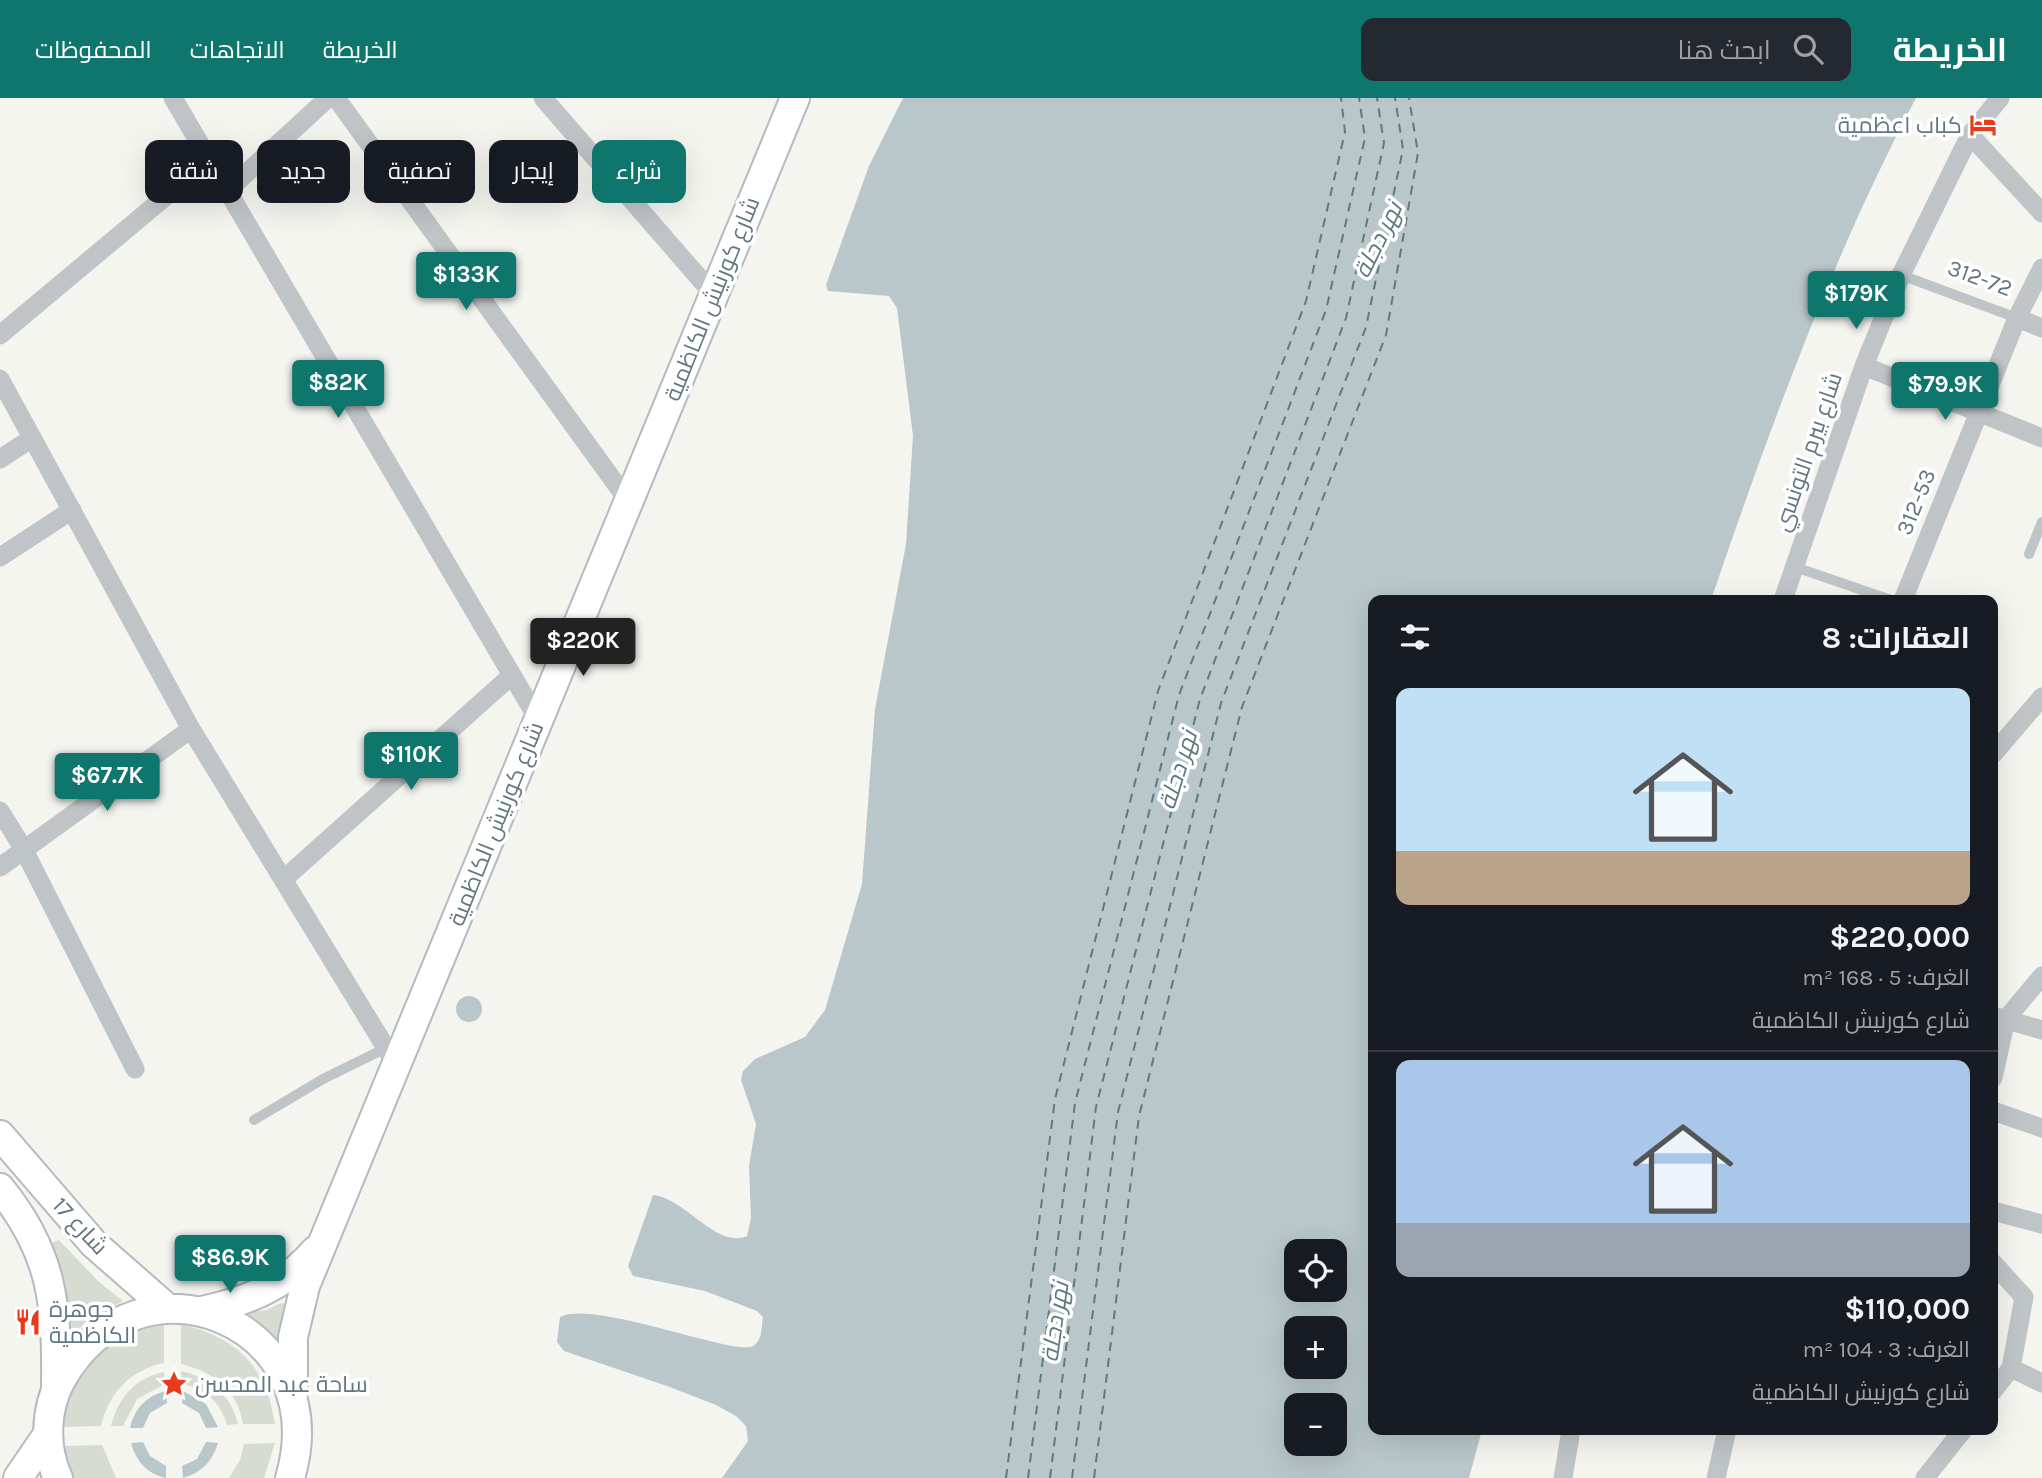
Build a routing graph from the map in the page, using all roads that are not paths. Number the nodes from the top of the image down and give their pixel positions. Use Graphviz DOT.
graph roads {
  1 [pos="173,98"];
  2 [pos="328,98"];
  3 [pos="336,98"];
  4 [pos="543,98"];
  5 [pos="795,98"];
  6 [pos="2000,98"];
  7 [pos="1970,135"];
  8 [pos="196,140"];
  9 [pos="243,176"];
  10 [pos="158,203"];
  11 [pos="233,203"];
  12 [pos="2042,213"];
  13 [pos="2042,268"];
  14 [pos="1901,275"];
  15 [pos="714,295"];
  16 [pos="2017,318"];
  17 [pos="2042,328"];
  18 [pos="0,335"];
  19 [pos="1864,366"];
  20 [pos="0,379"];
  21 [pos="1978,414"];
  22 [pos="32,438"];
  23 [pos="2042,438"];
  24 [pos="0,459"];
  25 [pos="629,502"];
  26 [pos="72,510"];
  27 [pos="2042,522"];
  28 [pos="2029,554"];
  29 [pos="0,557"];
  30 [pos="1795,567"];
  31 [pos="1785,595"];
  32 [pos="1876,595"];
  33 [pos="1905,595"];
  34 [pos="512,675"];
  35 [pos="2042,697"];
  36 [pos="539,721"];
  37 [pos="191,729"];
  38 [pos="1998,748"];
  39 [pos="0,811"];
  40 [pos="23,848"];
  41 [pos="0,867"];
  42 [pos="284,879"];
  43 [pos="2042,976"];
  44 [pos="2000,1017"];
  45 [pos="2042,1030"];
  46 [pos="1998,1034"];
  47 [pos="391,1057"];
  48 [pos="135,1069"];
  49 [pos="1998,1113"];
  50 [pos="254,1120"];
  51 [pos="2042,1128"];
  52 [pos="0,1135"];
  53 [pos="0,1188"];
  54 [pos="1998,1212"];
  55 [pos="2042,1224"];
  56 [pos="326,1239"];
  57 [pos="1998,1268"];
  58 [pos="167,1308"];
  59 [pos="202,1311"];
  60 [pos="2011,1368"];
  61 [pos="2042,1383"];
  62 [pos="1998,1385"];
  63 [pos="56,1389"];
  64 [pos="293,1394"];
  65 [pos="48,1434"];
  66 [pos="1571,1435"];
  67 [pos="1726,1435"];
  68 [pos="1959,1435"];
  69 [pos="18,1478"];
  70 [pos="58,1478"];
  71 [pos="290,1478"];
  72 [pos="1563,1478"];
  73 [pos="1716,1478"];
  74 [pos="1926,1478"];
  1 -- 8 [label="street"];
  2 -- 9 [label="street"];
  3 -- 25 [label="street"];
  4 -- 15 [label="street"];
  5 -- 15 [label="street, شارع كورنيش الكاظمية"];
  6 -- 7 [label="street, شارع بيرم التونسي"];
  7 -- 12 [label="street"];
  7 -- 14 [label="street, شارع بيرم التونسي"];
  10 -- 18 [label="street"];
  11 -- 34 [label="street"];
  13 -- 16 [label="street, 312-53"];
  14 -- 16 [label="lane, 312-72"];
  14 -- 19 [label="street, شارع بيرم التونسي"];
  15 -- 25 [label="street, شارع كورنيش الكاظمية"];
  16 -- 17 [label="street, 312-72"];
  16 -- 21 [label="street, 312-53"];
  19 -- 21 [label="street"];
  19 -- 30 [label="street, شارع بيرم التونسي"];
  20 -- 22 [label="street"];
  21 -- 23 [label="street"];
  21 -- 33 [label="street, 312-53"];
  22 -- 24 [label="street"];
  22 -- 26 [label="street"];
  25 -- 36 [label="street, شارع كورنيش الكاظمية"];
  26 -- 29 [label="street"];
  26 -- 37 [label="street"];
  27 -- 28 [label="lane"];
  30 -- 31 [label="street, شارع بيرم التونسي"];
  30 -- 32 [label="lane"];
  34 -- 36 [label="street"];
  34 -- 42 [label="street"];
  35 -- 38 [label="street"];
  36 -- 47 [label="street, شارع كورنيش الكاظمية"];
  37 -- 40 [label="street"];
  37 -- 42 [label="street"];
  39 -- 40 [label="street"];
  40 -- 41 [label="street"];
  40 -- 48 [label="street"];
  42 -- 47 [label="street"];
  43 -- 44 [label="street"];
  44 -- 45 [label="street"];
  44 -- 46 [label="street"];
  47 -- 50 [label="lane"];
  47 -- 56 [label="street, شارع كورنيش الكاظمية"];
  49 -- 51 [label="street"];
  52 -- 58 [label="street, شارع 17"];
  53 -- 63 [label="street, شارع 17"];
  54 -- 55 [label="street"];
  56 -- 59 [label="street, شارع كورنيش الكاظمية"];
  56 -- 64 [label="street, شارع كورنيش الكاظمية"];
  57 -- 60 [label="street"];
  58 -- 59 [label="street"];
  58 -- 63 [label="street"];
  59 -- 64 [label="street"];
  60 -- 61 [label="street"];
  60 -- 62 [label="street"];
  63 -- 65 [label="street"];
  64 -- 71 [label="street"];
  65 -- 69 [label="street"];
  65 -- 70 [label="street"];
  66 -- 72 [label="street"];
  67 -- 73 [label="street"];
  68 -- 74 [label="street"];
}
